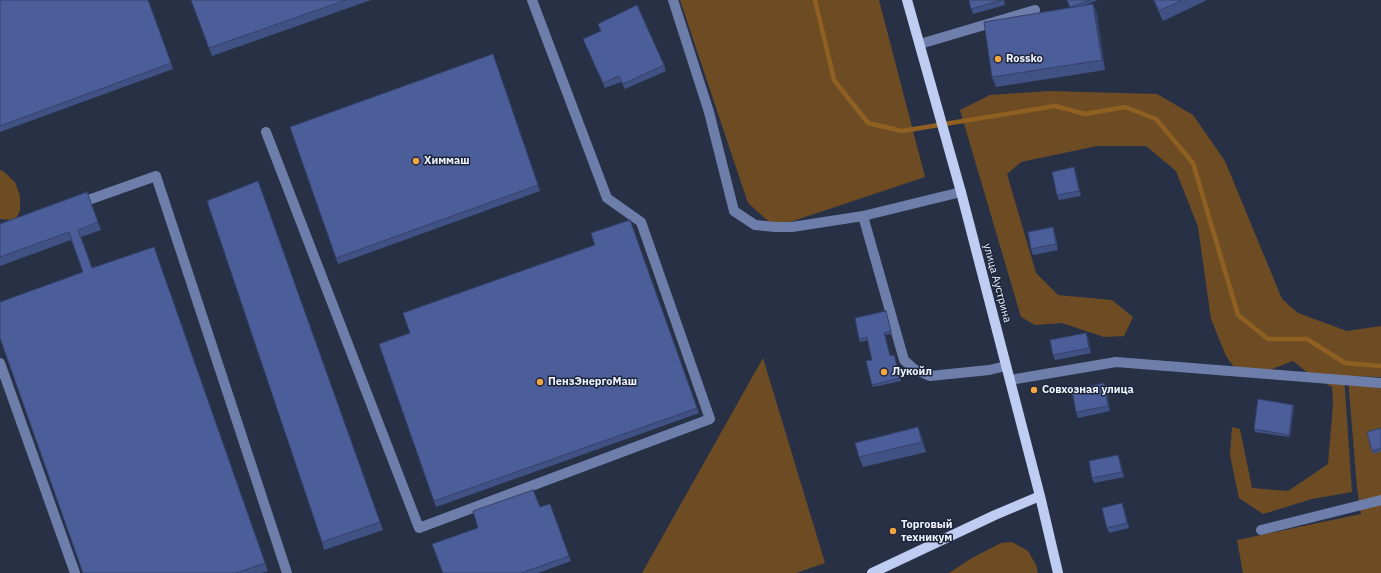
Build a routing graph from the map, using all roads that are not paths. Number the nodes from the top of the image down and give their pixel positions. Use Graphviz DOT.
graph roads {
  1 [pos="532,0"];
  2 [pos="674,0"];
  3 [pos="908,0"];
  4 [pos="1035,10"];
  5 [pos="920,44"];
  6 [pos="266,132"];
  7 [pos="961,192"];
  8 [pos="67,208"];
  9 [pos="863,216"];
  10 [pos="0,363"];
  11 [pos="1006,366"];
  12 [pos="1010,380"];
  13 [pos="1381,384"];
  14 [pos="1040,496"];
  15 [pos="1381,500"];
  16 [pos="1262,530"];
  17 [pos="75,573"];
  18 [pos="287,573"];
  19 [pos="872,573"];
  20 [pos="1058,573"];
  1 -- 6 [label="lane"];
  2 -- 9 [label="lane"];
  3 -- 5 [label="main road, улица Аустрина"];
  4 -- 5 [label="lane"];
  5 -- 7 [label="main road, улица Аустрина"];
  7 -- 9 [label="lane"];
  7 -- 11 [label="main road, улица Аустрина"];
  8 -- 18 [label="lane"];
  9 -- 11 [label="lane"];
  10 -- 17 [label="lane"];
  11 -- 12 [label="main road, улица Аустрина"];
  12 -- 13 [label="lane"];
  12 -- 14 [label="main road, улица Аустрина"];
  14 -- 19 [label="main road"];
  14 -- 20 [label="main road, улица Аустрина"];
  15 -- 16 [label="lane"];
}
